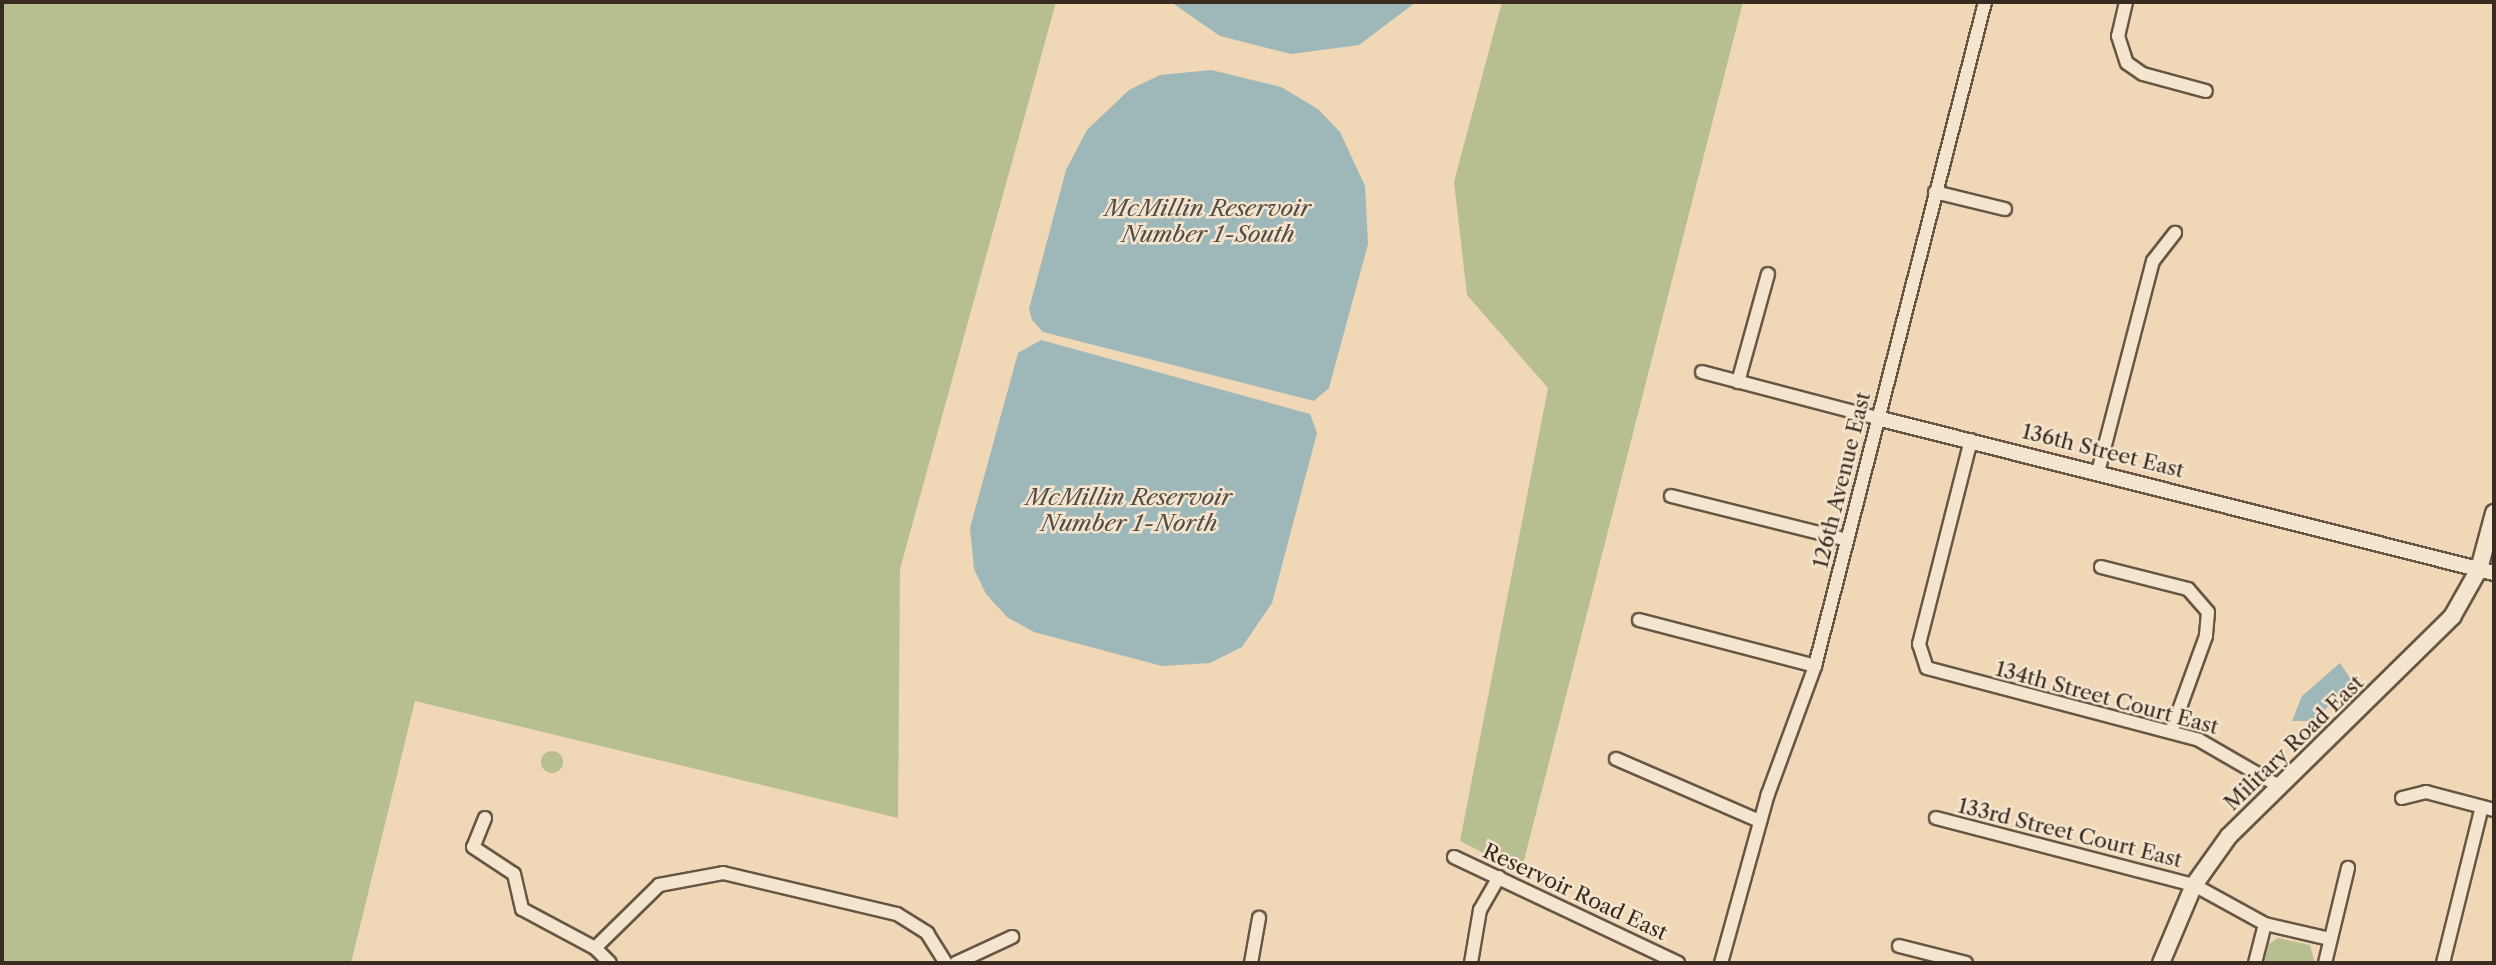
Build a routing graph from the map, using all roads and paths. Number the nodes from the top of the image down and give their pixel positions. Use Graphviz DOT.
graph roads {
  1 [pos="1985,2"];
  2 [pos="2126,2"];
  3 [pos="2206,91"];
  4 [pos="1935,192"];
  5 [pos="2005,209"];
  6 [pos="2175,233"];
  7 [pos="1768,274"];
  8 [pos="1702,372"];
  9 [pos="1738,382"];
  10 [pos="1877,418"];
  11 [pos="1970,440"];
  12 [pos="2098,472"];
  13 [pos="1671,496"];
  14 [pos="2494,513"];
  15 [pos="1847,540"];
  16 [pos="2102,567"];
  17 [pos="2487,571"];
  18 [pos="1639,620"];
  19 [pos="1815,666"];
  20 [pos="2171,732"];
  21 [pos="1616,759"];
  22 [pos="2277,785"];
  23 [pos="2402,798"];
  24 [pos="2488,808"];
  25 [pos="485,818"];
  26 [pos="1936,818"];
  27 [pos="1759,821"];
  28 [pos="1454,857"];
  29 [pos="2348,868"];
  30 [pos="1499,877"];
  31 [pos="2194,885"];
  32 [pos="1259,918"];
  33 [pos="2265,924"];
  34 [pos="1012,937"];
  35 [pos="2330,939"];
  36 [pos="1899,946"];
  37 [pos="595,948"];
  38 [pos="610,963"];
  39 [pos="946,963"];
  40 [pos="956,963"];
  41 [pos="1251,963"];
  42 [pos="1471,963"];
  43 [pos="1678,963"];
  44 [pos="1721,963"];
  45 [pos="1966,963"];
  46 [pos="2161,963"];
  47 [pos="2255,963"];
  48 [pos="2325,963"];
  49 [pos="2443,963"];
  1 -- 4 [label="street, 126th Avenue East"];
  2 -- 3 [label="street"];
  4 -- 5 [label="street"];
  4 -- 10 [label="street, 126th Avenue East"];
  6 -- 12 [label="street"];
  7 -- 9 [label="street"];
  8 -- 9 [label="street, 136th Street East"];
  9 -- 10 [label="street, 136th Street East"];
  10 -- 11 [label="street, 136th Street East"];
  10 -- 15 [label="street, 126th Avenue East"];
  11 -- 12 [label="street, 136th Street East"];
  11 -- 20 [label="street, 134th Street Court East"];
  12 -- 17 [label="street, 136th Street East"];
  13 -- 15 [label="street"];
  14 -- 17 [label="main road, Military Road East"];
  15 -- 19 [label="street, 126th Avenue East"];
  16 -- 20 [label="street"];
  17 -- 22 [label="main road, Military Road East"];
  18 -- 19 [label="street"];
  19 -- 27 [label="street, 126th Avenue East"];
  20 -- 22 [label="street, 134th Street Court East"];
  21 -- 27 [label="street"];
  22 -- 31 [label="main road, Military Road East"];
  23 -- 24 [label="street"];
  24 -- 49 [label="street"];
  25 -- 37 [label="street"];
  26 -- 31 [label="street, 133rd Street Court East"];
  27 -- 44 [label="street, 126th Avenue East"];
  28 -- 30 [label="street, Reservoir Road East"];
  29 -- 35 [label="street"];
  30 -- 42 [label="street"];
  30 -- 43 [label="street, Reservoir Road East"];
  31 -- 33 [label="street, 133rd Street Court East"];
  31 -- 46 [label="main road, Military Road East"];
  32 -- 41 [label="street"];
  33 -- 35 [label="street, 133rd Street Court East"];
  33 -- 47 [label="street"];
  34 -- 40 [label="street"];
  35 -- 48 [label="street"];
  36 -- 45 [label="street"];
  37 -- 38 [label="street"];
  37 -- 39 [label="street"];
}
